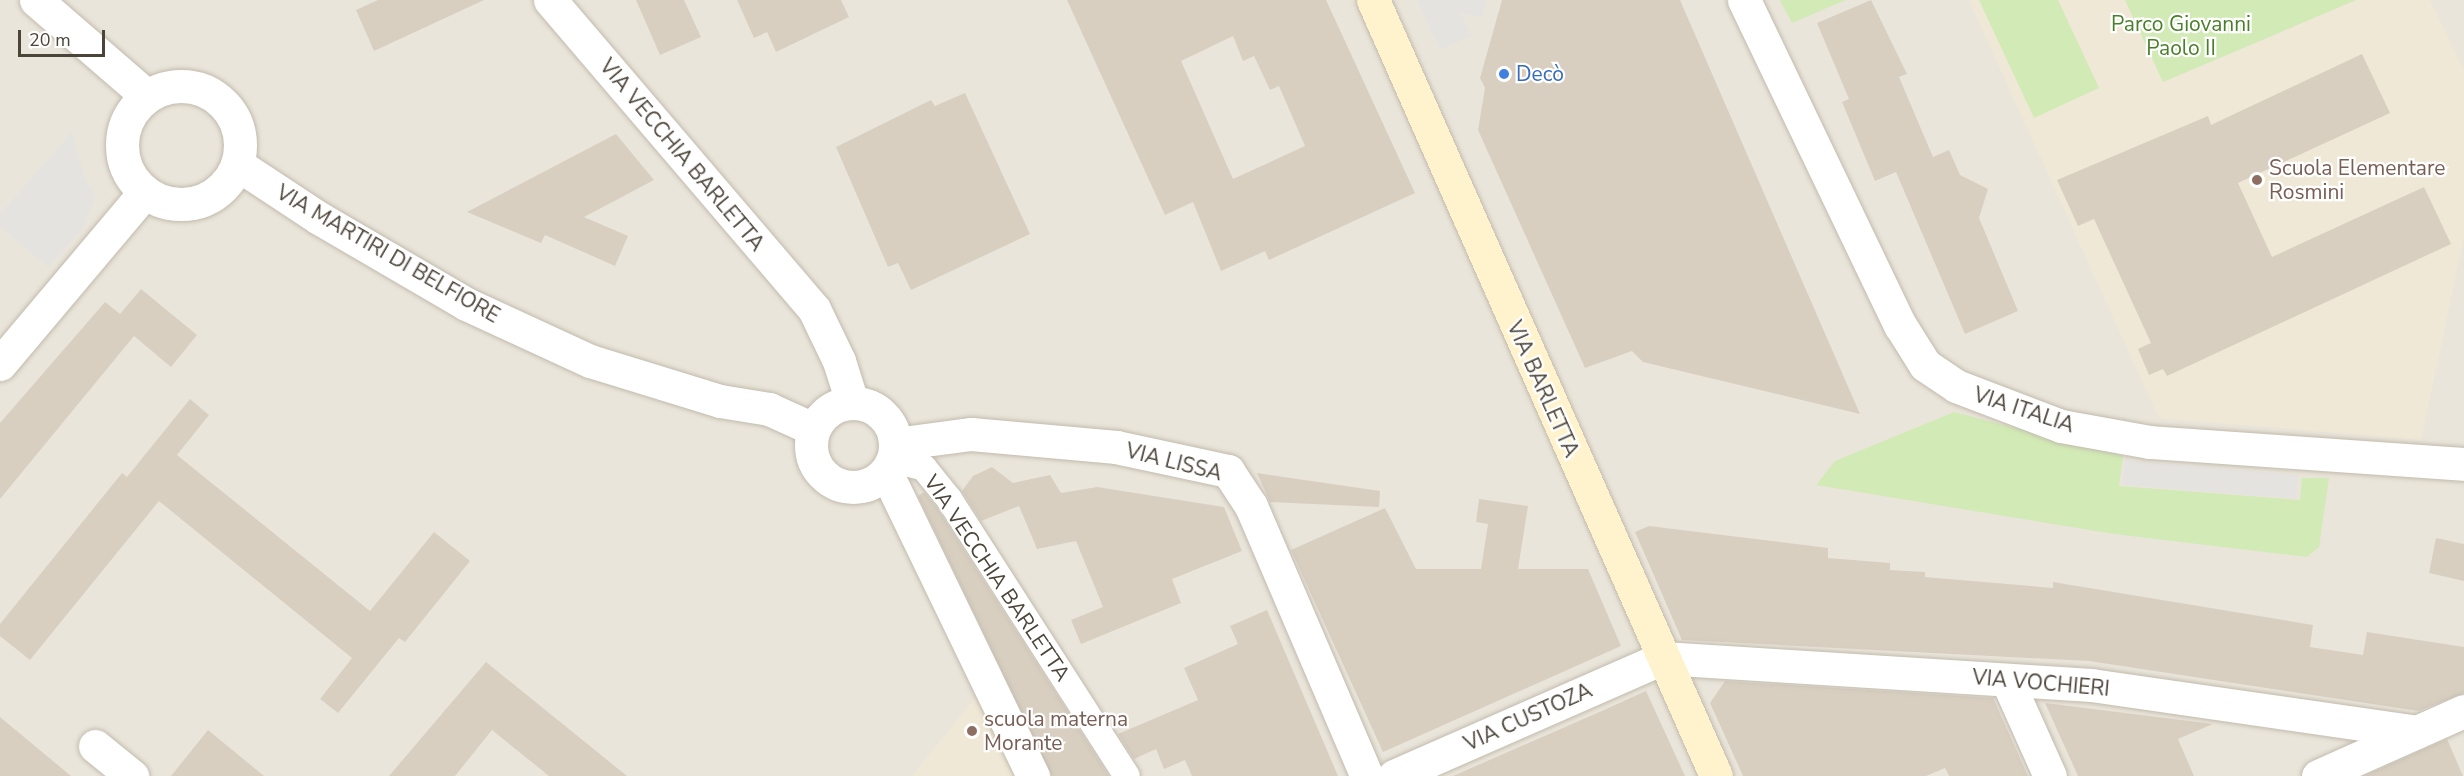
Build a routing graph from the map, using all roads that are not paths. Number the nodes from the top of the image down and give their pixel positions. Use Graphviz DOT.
graph roads {
  1 [pos="36,0"];
  2 [pos="550,0"];
  3 [pos="1373,0"];
  4 [pos="1744,0"];
  5 [pos="147,96"];
  6 [pos="237,164"];
  7 [pos="145,192"];
  8 [pos="0,364"];
  9 [pos="852,402"];
  10 [pos="813,429"];
  11 [pos="2464,464"];
  12 [pos="888,470"];
  13 [pos="1662,658"];
  14 [pos="2007,680"];
  15 [pos="2464,711"];
  16 [pos="2416,732"];
  17 [pos="95,746"];
  18 [pos="132,776"];
  19 [pos="1034,776"];
  20 [pos="1127,776"];
  21 [pos="1367,776"];
  22 [pos="1394,776"];
  23 [pos="1716,776"];
  24 [pos="2050,776"];
  25 [pos="2319,776"];
  1 -- 5 [label="street"];
  2 -- 9 [label="street, VIA VECCHIA BARLETTA"];
  3 -- 13 [label="main road, VIA BARLETTA"];
  4 -- 11 [label="street, VIA ITALIA"];
  5 -- 6 [label="street"];
  5 -- 7 [label="street"];
  6 -- 7 [label="street"];
  6 -- 10 [label="street, VIA MARTIRI DI BELFIORE"];
  7 -- 8 [label="street"];
  9 -- 10 [label="street"];
  9 -- 12 [label="street"];
  10 -- 12 [label="street"];
  12 -- 19 [label="street"];
  12 -- 20 [label="street, VIA VECCHIA BARLETTA"];
  12 -- 21 [label="street, VIA LISSA"];
  13 -- 14 [label="street, VIA VOCHIERI"];
  13 -- 22 [label="street, VIA CUSTOZA"];
  13 -- 23 [label="main road, VIA BARLETTA"];
  14 -- 16 [label="street, VIA VOCHIERI"];
  14 -- 24 [label="street"];
  15 -- 16 [label="street"];
  16 -- 25 [label="street"];
  17 -- 18 [label="street"];
}
